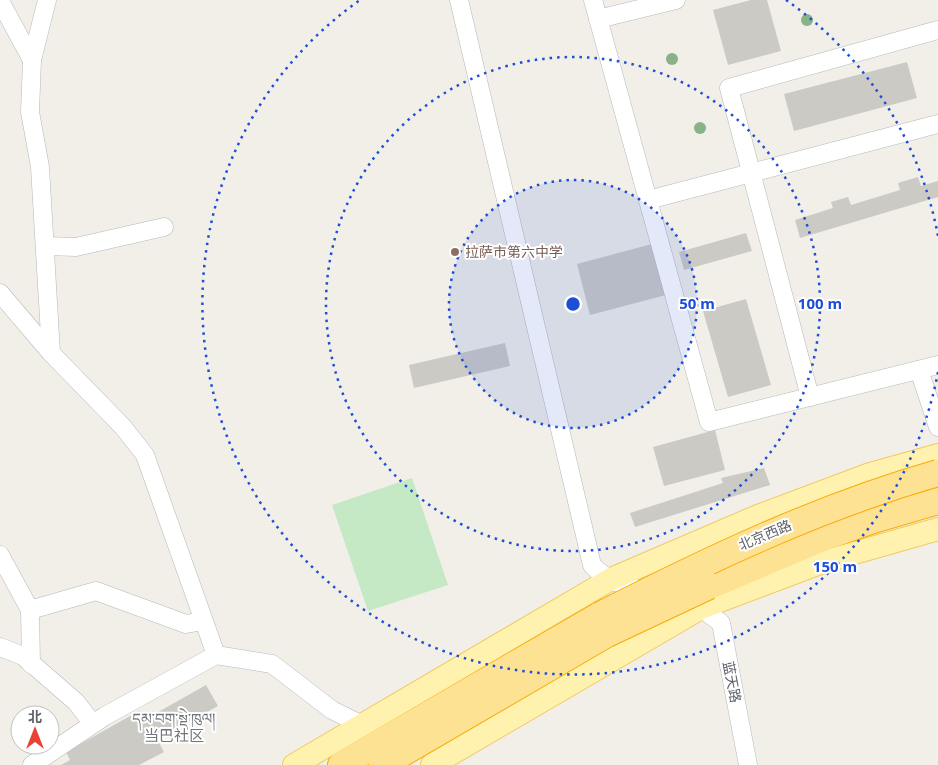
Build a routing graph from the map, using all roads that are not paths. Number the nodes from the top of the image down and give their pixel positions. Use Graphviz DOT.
graph roads {
  1 [pos="47,0"];
  2 [pos="459,0"];
  3 [pos="593,0"];
  4 [pos="676,0"];
  5 [pos="0,1"];
  6 [pos="598,19"];
  7 [pos="938,30"];
  8 [pos="32,60"];
  9 [pos="938,124"];
  10 [pos="751,173"];
  11 [pos="648,200"];
  12 [pos="164,227"];
  13 [pos="45,246"];
  14 [pos="0,293"];
  15 [pos="51,353"];
  16 [pos="938,365"];
  17 [pos="919,370"];
  18 [pos="810,397"];
  19 [pos="938,427"];
  20 [pos="938,455"];
  21 [pos="938,473"];
  22 [pos="938,501"];
  23 [pos="938,529"];
  24 [pos="0,555"];
  25 [pos="611,579"];
  26 [pos="701,608"];
  27 [pos="30,610"];
  28 [pos="203,621"];
  29 [pos="604,624"];
  30 [pos="0,648"];
  31 [pos="216,655"];
  32 [pos="31,664"];
  33 [pos="93,724"];
  34 [pos="362,725"];
  35 [pos="32,765"];
  36 [pos="294,765"];
  37 [pos="341,765"];
  38 [pos="382,765"];
  39 [pos="432,765"];
  40 [pos="748,765"];
  1 -- 8 [label="street"];
  2 -- 25 [label="street"];
  3 -- 6 [label="street"];
  4 -- 6 [label="street"];
  5 -- 8 [label="street"];
  6 -- 11 [label="street"];
  7 -- 10 [label="street"];
  8 -- 13 [label="street"];
  9 -- 10 [label="street"];
  10 -- 11 [label="street"];
  10 -- 18 [label="street"];
  11 -- 18 [label="street"];
  12 -- 13 [label="street"];
  13 -- 15 [label="street"];
  14 -- 15 [label="street"];
  15 -- 28 [label="street"];
  16 -- 17 [label="street"];
  17 -- 18 [label="street"];
  17 -- 19 [label="street"];
  20 -- 25 [label="main road"];
  21 -- 29 [label="highway, 北京西路, bridge"];
  22 -- 29 [label="highway, 北京西路, bridge"];
  23 -- 26 [label="main road"];
  24 -- 27 [label="street"];
  25 -- 26 [label="street"];
  25 -- 34 [label="main road"];
  26 -- 39 [label="main road"];
  26 -- 40 [label="street, 蓝天路"];
  27 -- 28 [label="street"];
  27 -- 32 [label="street"];
  28 -- 31 [label="street"];
  29 -- 37 [label="highway"];
  29 -- 38 [label="highway"];
  30 -- 32 [label="street"];
  31 -- 33 [label="street"];
  31 -- 34 [label="street"];
  32 -- 33 [label="street"];
  33 -- 35 [label="street"];
  34 -- 36 [label="main road"];
}
